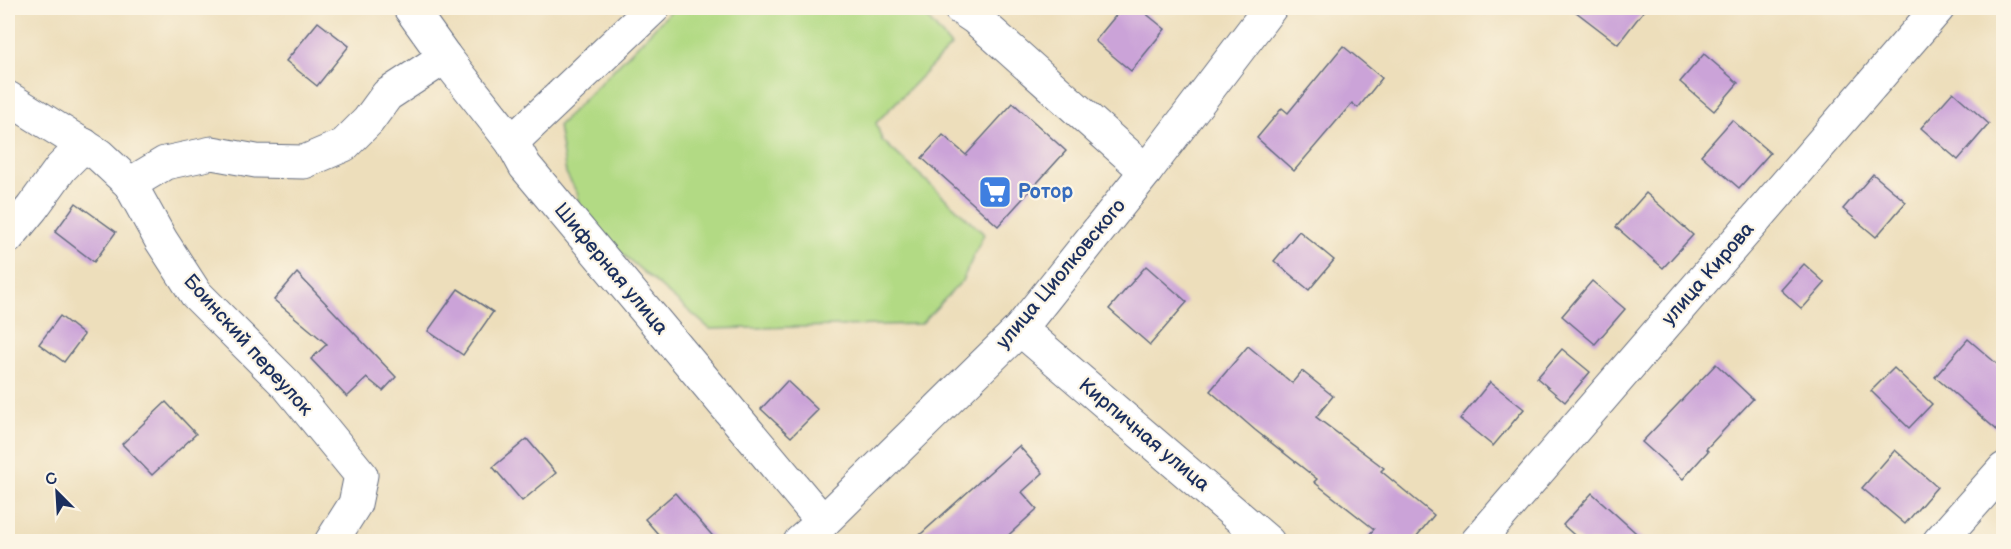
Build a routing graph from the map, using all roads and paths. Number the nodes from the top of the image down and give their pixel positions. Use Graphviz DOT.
graph roads {
  1 [pos="410,8"];
  2 [pos="653,8"];
  3 [pos="960,8"];
  4 [pos="1270,8"];
  5 [pos="1938,8"];
  6 [pos="445,57"];
  7 [pos="8,98"];
  8 [pos="512,142"];
  9 [pos="84,145"];
  10 [pos="1146,171"];
  11 [pos="130,184"];
  12 [pos="8,237"];
  13 [pos="1020,329"];
  14 [pos="2004,470"];
  15 [pos="811,532"];
  16 [pos="331,542"];
  17 [pos="1268,542"];
  18 [pos="1477,542"];
  19 [pos="1939,542"];
  1 -- 6 [label="street, Шиферная улица"];
  2 -- 8 [label="street"];
  3 -- 10 [label="street"];
  4 -- 10 [label="street, улица Циолковского"];
  5 -- 18 [label="street, улица Кирова"];
  6 -- 8 [label="street, Шиферная улица"];
  6 -- 11 [label="street"];
  7 -- 9 [label="street, Боинский переулок"];
  8 -- 15 [label="street, Шиферная улица"];
  9 -- 11 [label="street, Боинский переулок"];
  9 -- 12 [label="street"];
  10 -- 13 [label="street, улица Циолковского"];
  11 -- 16 [label="street, Боинский переулок"];
  13 -- 15 [label="street, улица Циолковского"];
  13 -- 17 [label="street, Кирпичная улица"];
  14 -- 19 [label="street"];
}
